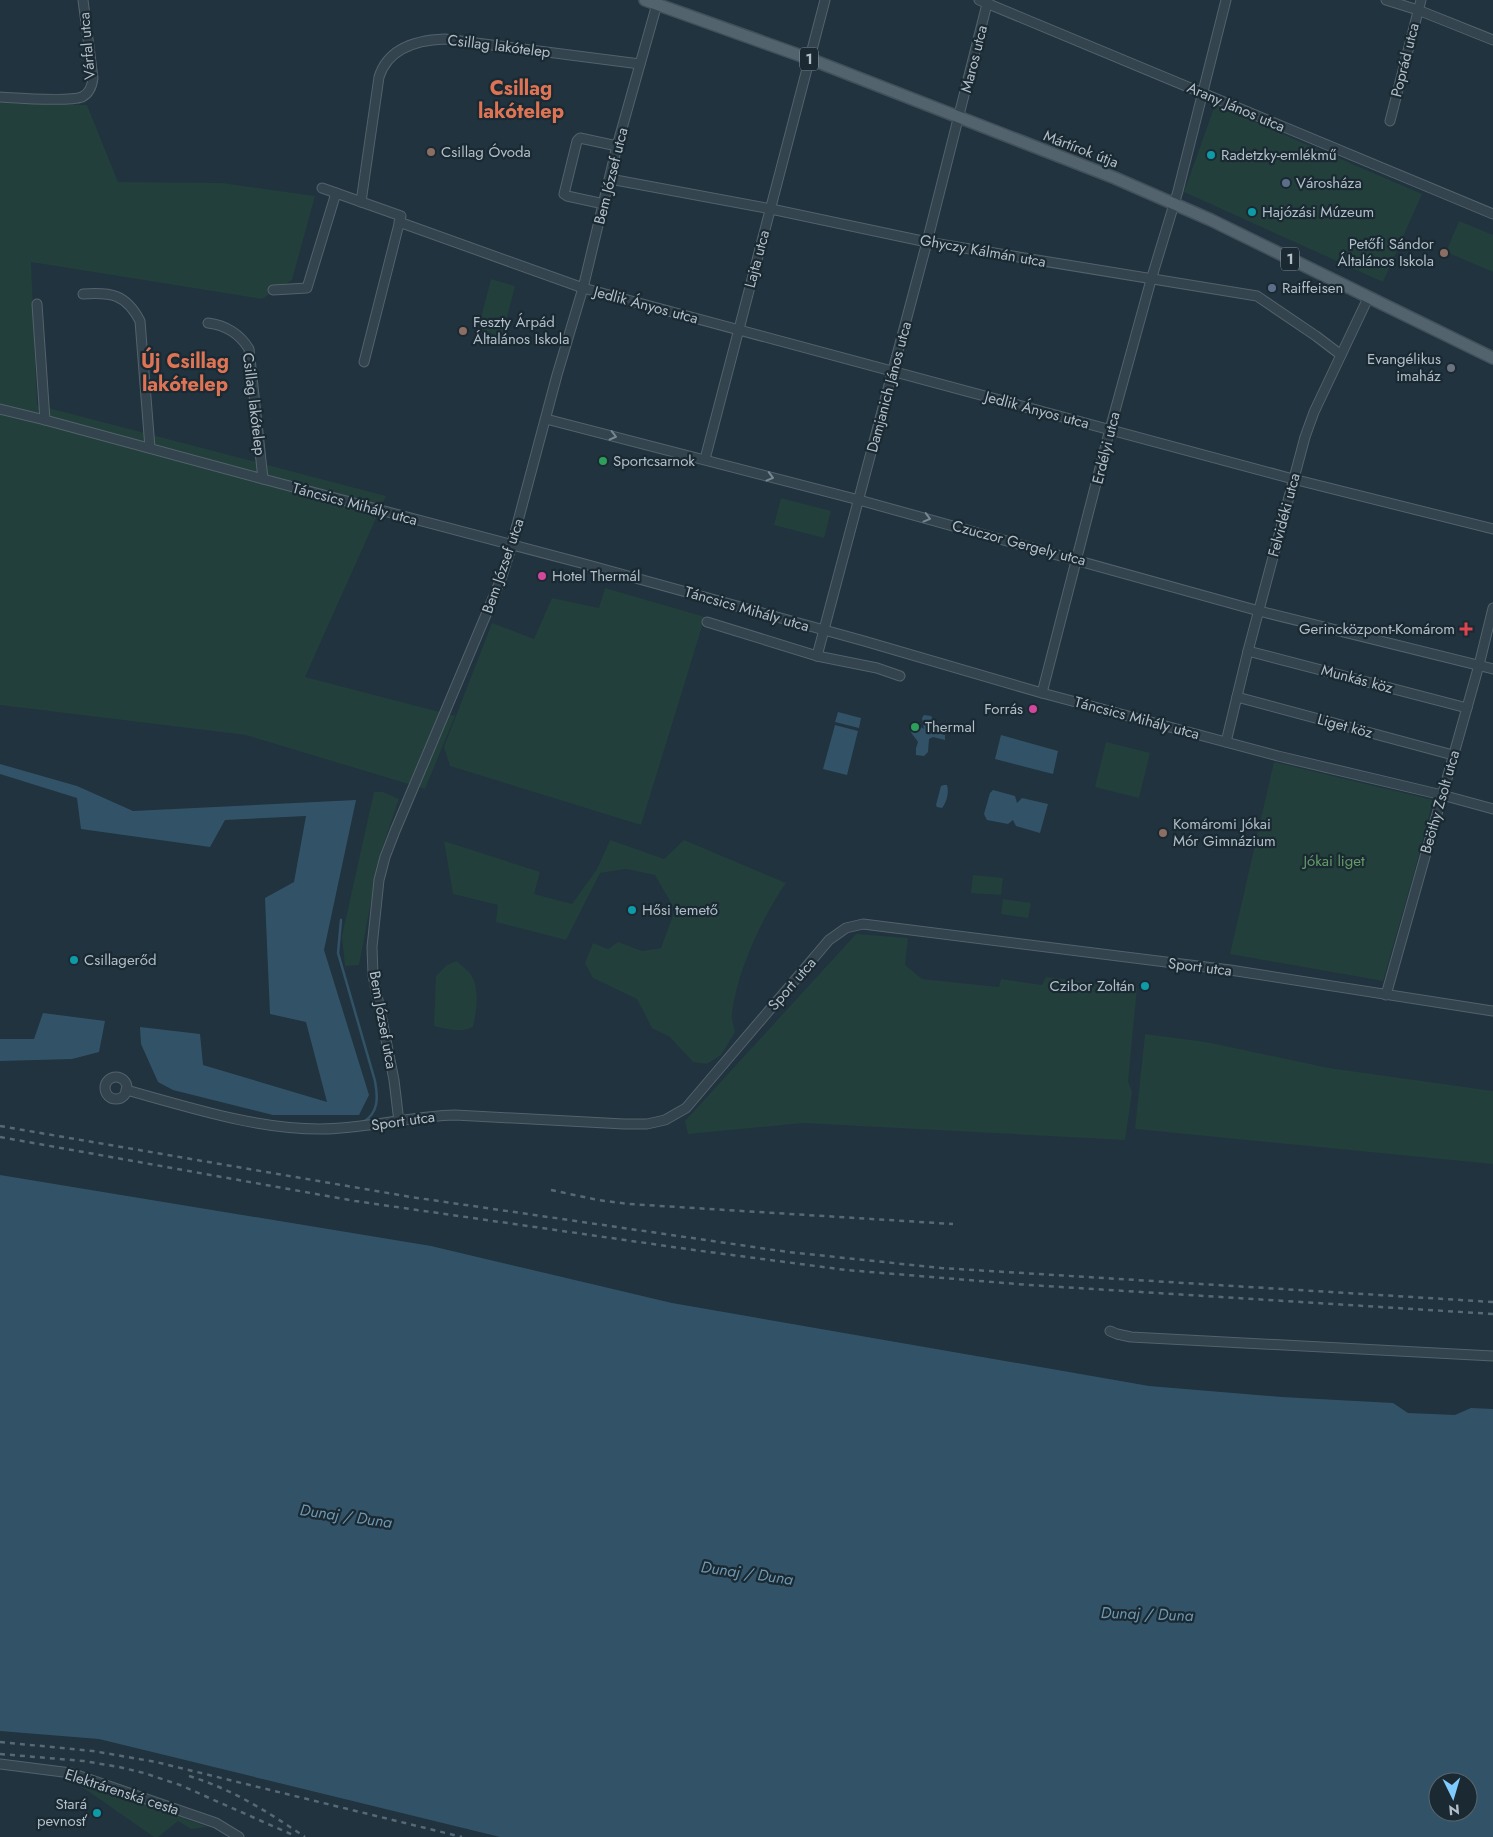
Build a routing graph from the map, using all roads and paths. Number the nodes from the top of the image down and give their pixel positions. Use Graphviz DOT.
graph roads {
  1 [pos="83,0"];
  2 [pos="645,0"];
  3 [pos="825,0"];
  4 [pos="1226,0"];
  5 [pos="1386,0"];
  6 [pos="1421,0"];
  7 [pos="985,1"];
  8 [pos="657,4"];
  9 [pos="1418,10"];
  10 [pos="1493,40"];
  11 [pos="810,59"];
  12 [pos="640,64"];
  13 [pos="1202,92"];
  14 [pos="0,97"];
  15 [pos="960,117"];
  16 [pos="1390,121"];
  17 [pos="617,146"];
  18 [pos="610,179"];
  19 [pos="322,188"];
  20 [pos="336,193"];
  21 [pos="361,202"];
  22 [pos="604,204"];
  23 [pos="1174,204"];
  24 [pos="771,209"];
  25 [pos="1493,214"];
  26 [pos="399,222"];
  27 [pos="927,242"];
  28 [pos="1151,280"];
  29 [pos="583,288"];
  30 [pos="273,290"];
  31 [pos="83,294"];
  32 [pos="1369,296"];
  33 [pos="37,304"];
  34 [pos="208,323"];
  35 [pos="738,329"];
  36 [pos="1341,355"];
  37 [pos="1493,358"];
  38 [pos="364,362"];
  39 [pos="893,371"];
  40 [pos="0,409"];
  41 [pos="546,419"];
  42 [pos="45,420"];
  43 [pos="1110,429"];
  44 [pos="150,448"];
  45 [pos="705,460"];
  46 [pos="263,479"];
  47 [pos="1293,479"];
  48 [pos="859,500"];
  49 [pos="1493,529"];
  50 [pos="512,546"];
  51 [pos="1078,559"];
  52 [pos="1493,608"];
  53 [pos="1259,610"];
  54 [pos="707,622"];
  55 [pos="824,630"];
  56 [pos="1248,651"];
  57 [pos="817,656"];
  58 [pos="1479,665"];
  59 [pos="1493,669"];
  60 [pos="900,676"];
  61 [pos="1042,693"];
  62 [pos="1237,697"];
  63 [pos="1467,708"];
  64 [pos="1226,742"];
  65 [pos="1453,755"];
  66 [pos="1442,795"];
  67 [pos="1493,809"];
  68 [pos="1386,995"];
  69 [pos="1493,1011"];
  70 [pos="126,1090"];
  71 [pos="399,1122"];
  72 [pos="1110,1331"];
  73 [pos="1493,1356"];
  74 [pos="0,1764"];
  75 [pos="239,1837"];
  1 -- 14 [label="street, Várfal utca"];
  2 -- 8 [label="main road, Mártírok útja / 1"];
  3 -- 11 [label="street, Lajta utca"];
  4 -- 13 [label="street, Erdélyi utca"];
  5 -- 9 [label="street"];
  6 -- 9 [label="street, Poprád utca"];
  7 -- 13 [label="street, Arany János utca"];
  7 -- 15 [label="street, Maros utca"];
  8 -- 11 [label="main road, Mártírok útja / 1"];
  8 -- 12 [label="street, Bem József utca"];
  9 -- 10 [label="street"];
  9 -- 16 [label="street, Poprád utca"];
  11 -- 15 [label="main road, Mártírok útja / 1"];
  11 -- 24 [label="street, Lajta utca"];
  12 -- 17 [label="street, Bem József utca"];
  12 -- 21 [label="street, Csillag lakótelep"];
  13 -- 23 [label="street, Erdélyi utca"];
  13 -- 25 [label="street, Arany János utca"];
  15 -- 23 [label="main road, Mártírok útja / 1"];
  15 -- 27 [label="street, Damjanich János utca"];
  17 -- 18 [label="street, Bem József utca"];
  17 -- 22 [label="street"];
  18 -- 22 [label="street, Bem József utca"];
  18 -- 24 [label="street, Ghyczy Kálmán utca"];
  19 -- 20 [label="street"];
  20 -- 21 [label="street"];
  20 -- 30 [label="street"];
  21 -- 26 [label="street"];
  22 -- 29 [label="street, Bem József utca"];
  23 -- 28 [label="street, Erdélyi utca"];
  23 -- 32 [label="main road, Mártírok útja / 1"];
  24 -- 27 [label="street, Ghyczy Kálmán utca"];
  24 -- 35 [label="street, Lajta utca"];
  26 -- 29 [label="street"];
  26 -- 38 [label="street"];
  27 -- 28 [label="street, Ghyczy Kálmán utca"];
  27 -- 39 [label="street, Damjanich János utca"];
  28 -- 36 [label="street, Ghyczy Kálmán utca"];
  28 -- 43 [label="street, Erdélyi utca"];
  29 -- 35 [label="street, Jedlik Ányos utca"];
  29 -- 41 [label="street, Bem József utca"];
  31 -- 44 [label="street"];
  32 -- 36 [label="street, Felvidéki utca"];
  32 -- 37 [label="main road, Mártírok útja / 1"];
  33 -- 42 [label="street"];
  34 -- 46 [label="street, Csillag lakótelep"];
  35 -- 39 [label="street, Jedlik Ányos utca"];
  35 -- 45 [label="street, Lajta utca"];
  36 -- 47 [label="street, Felvidéki utca"];
  39 -- 43 [label="street, Jedlik Ányos utca"];
  39 -- 48 [label="street, Damjanich János utca"];
  40 -- 42 [label="street, Táncsics Mihály utca"];
  41 -- 45 [label="street, Czuczor Gergely utca, one-way"];
  41 -- 50 [label="street, Bem József utca"];
  42 -- 44 [label="street, Táncsics Mihály utca"];
  43 -- 47 [label="street, Jedlik Ányos utca"];
  43 -- 51 [label="street, Erdélyi utca"];
  44 -- 46 [label="street, Táncsics Mihály utca"];
  45 -- 48 [label="street, Czuczor Gergely utca, one-way"];
  46 -- 50 [label="street, Táncsics Mihály utca"];
  47 -- 49 [label="street, Jedlik Ányos utca"];
  47 -- 53 [label="street, Felvidéki utca"];
  48 -- 51 [label="street, Czuczor Gergely utca, one-way"];
  48 -- 55 [label="street, Damjanich János utca"];
  50 -- 55 [label="street, Táncsics Mihály utca"];
  50 -- 71 [label="street, Bem József utca"];
  51 -- 53 [label="street, Czuczor Gergely utca"];
  51 -- 61 [label="street, Erdélyi utca"];
  52 -- 58 [label="street, Beöthy Zsolt utca"];
  53 -- 56 [label="street, Felvidéki utca"];
  53 -- 58 [label="street, Czuczor Gergely utca"];
  54 -- 57 [label="street"];
  55 -- 57 [label="street, Damjanich János utca"];
  55 -- 61 [label="street, Táncsics Mihály utca"];
  56 -- 62 [label="street, Felvidéki utca"];
  56 -- 63 [label="street, Munkás köz"];
  57 -- 60 [label="street"];
  58 -- 59 [label="street, Czuczor Gergely utca"];
  58 -- 63 [label="street, Beöthy Zsolt utca"];
  61 -- 64 [label="street, Táncsics Mihály utca"];
  62 -- 64 [label="street, Felvidéki utca"];
  62 -- 65 [label="street, Liget köz"];
  63 -- 65 [label="street, Beöthy Zsolt utca"];
  64 -- 66 [label="street, Táncsics Mihály utca"];
  65 -- 66 [label="street, Beöthy Zsolt utca"];
  66 -- 67 [label="street, Táncsics Mihály utca"];
  66 -- 68 [label="street, Beöthy Zsolt utca"];
  68 -- 69 [label="street, Sport utca"];
  68 -- 71 [label="street, Sport utca"];
  70 -- 71 [label="street, Sport utca"];
  72 -- 73 [label="street"];
  74 -- 75 [label="street, Elektrárenská cesta"];
}
